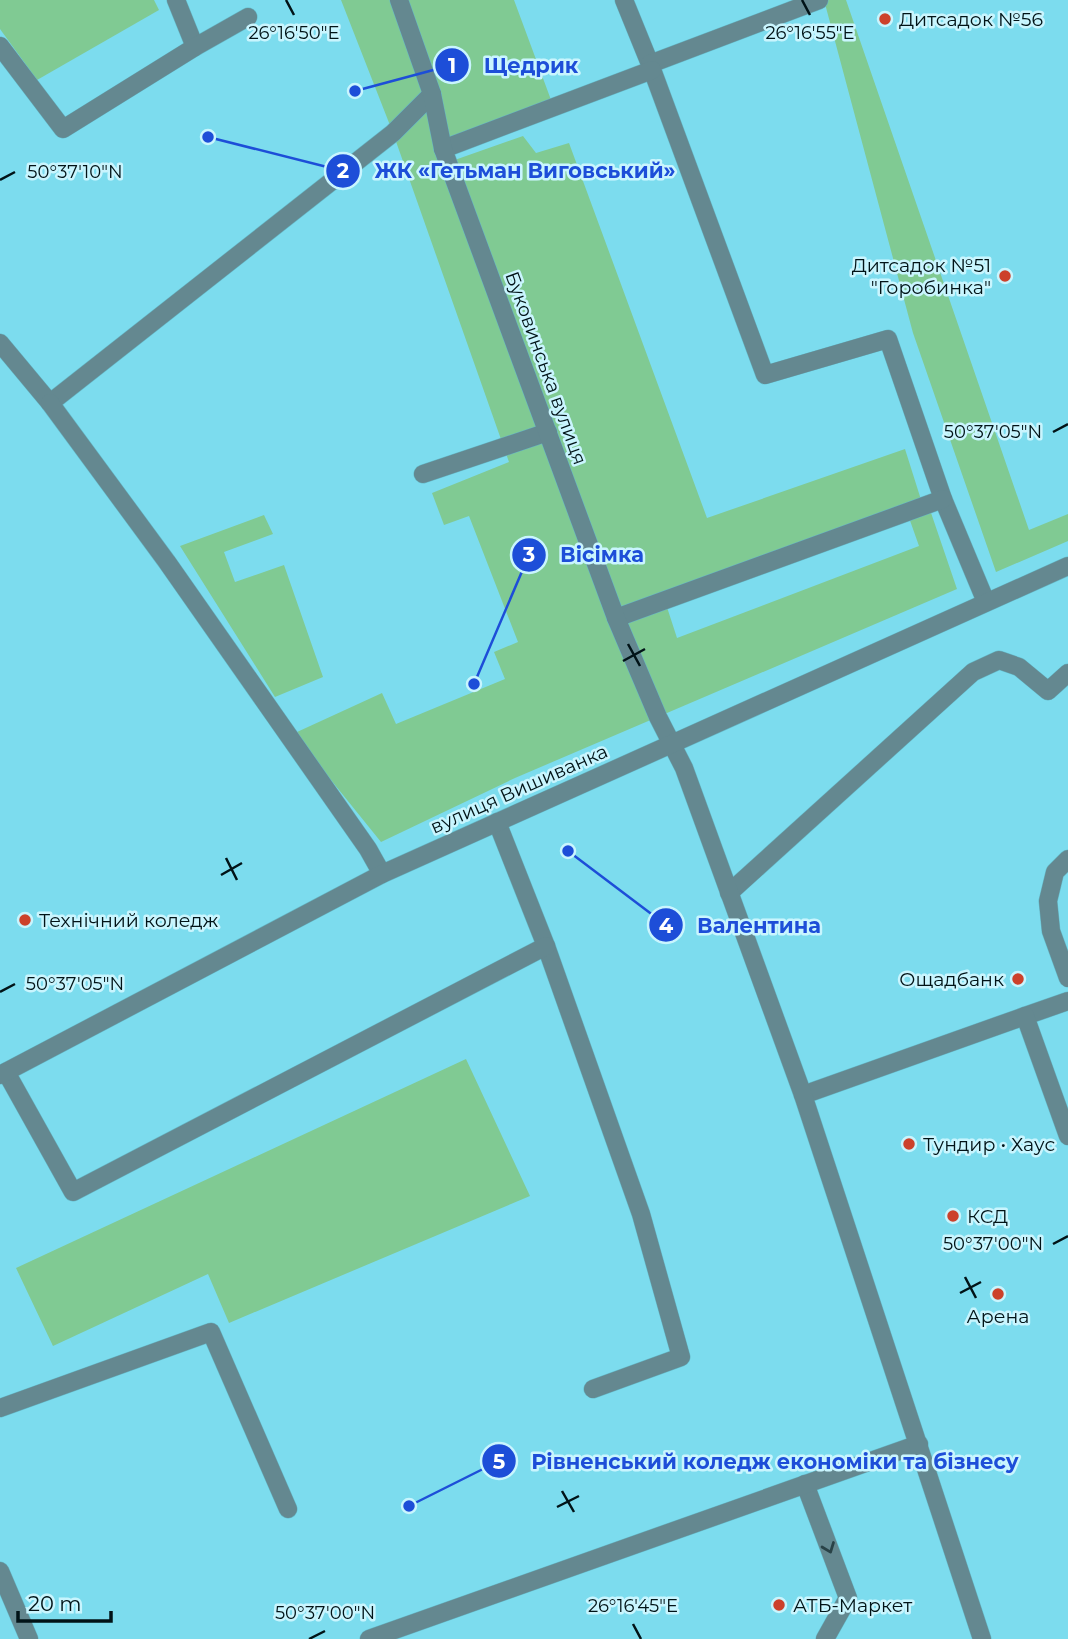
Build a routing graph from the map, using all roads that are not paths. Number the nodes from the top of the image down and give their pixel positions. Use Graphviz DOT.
graph roads {
  1 [pos="176,0"];
  2 [pos="399,0"];
  3 [pos="624,0"];
  4 [pos="819,0"];
  5 [pos="248,17"];
  6 [pos="0,46"];
  7 [pos="195,47"];
  8 [pos="651,67"];
  9 [pos="432,94"];
  10 [pos="443,149"];
  11 [pos="0,343"];
  12 [pos="50,403"];
  13 [pos="548,432"];
  14 [pos="424,474"];
  15 [pos="943,499"];
  16 [pos="1068,566"];
  17 [pos="986,602"];
  18 [pos="616,618"];
  19 [pos="1068,673"];
  20 [pos="671,744"];
  21 [pos="497,822"];
  22 [pos="1068,859"];
  23 [pos="382,874"];
  24 [pos="729,892"];
  25 [pos="546,946"];
  26 [pos="1068,978"];
  27 [pos="1068,1001"];
  28 [pos="1025,1016"];
  29 [pos="3,1074"];
  30 [pos="803,1095"];
  31 [pos="1068,1136"];
  32 [pos="593,1389"];
  33 [pos="0,1408"];
  34 [pos="919,1444"];
  35 [pos="805,1484"];
  36 [pos="288,1509"];
  37 [pos="0,1571"];
  38 [pos="29,1639"];
  39 [pos="369,1639"];
  40 [pos="825,1639"];
  41 [pos="982,1639"];
  1 -- 7 [label="street"];
  2 -- 9 [label="street, Буковинська вулиця"];
  3 -- 8 [label="street"];
  4 -- 8 [label="street"];
  5 -- 7 [label="street"];
  6 -- 7 [label="street"];
  8 -- 10 [label="street"];
  8 -- 15 [label="street"];
  9 -- 10 [label="street, Буковинська вулиця"];
  9 -- 12 [label="street"];
  10 -- 13 [label="street, Буковинська вулиця"];
  11 -- 12 [label="street"];
  12 -- 23 [label="street"];
  13 -- 14 [label="street"];
  13 -- 18 [label="street, Буковинська вулиця"];
  15 -- 17 [label="street"];
  15 -- 18 [label="street"];
  16 -- 17 [label="street, вулиця Вишиванка"];
  17 -- 20 [label="street, вулиця Вишиванка"];
  18 -- 20 [label="street, Буковинська вулиця"];
  19 -- 24 [label="street"];
  20 -- 21 [label="street, вулиця Вишиванка"];
  20 -- 24 [label="street, Буковинська вулиця"];
  21 -- 23 [label="street, вулиця Вишиванка"];
  21 -- 25 [label="street"];
  22 -- 26 [label="street"];
  23 -- 29 [label="street, вулиця Вишиванка"];
  24 -- 30 [label="street, Буковинська вулиця"];
  25 -- 29 [label="street"];
  25 -- 32 [label="street"];
  27 -- 28 [label="street"];
  28 -- 30 [label="street"];
  28 -- 31 [label="street"];
  30 -- 34 [label="street, Буковинська вулиця"];
  33 -- 36 [label="street"];
  34 -- 35 [label="street"];
  34 -- 41 [label="street, Буковинська вулиця"];
  35 -- 39 [label="street"];
  35 -- 40 [label="street, one-way"];
  37 -- 38 [label="street"];
}
